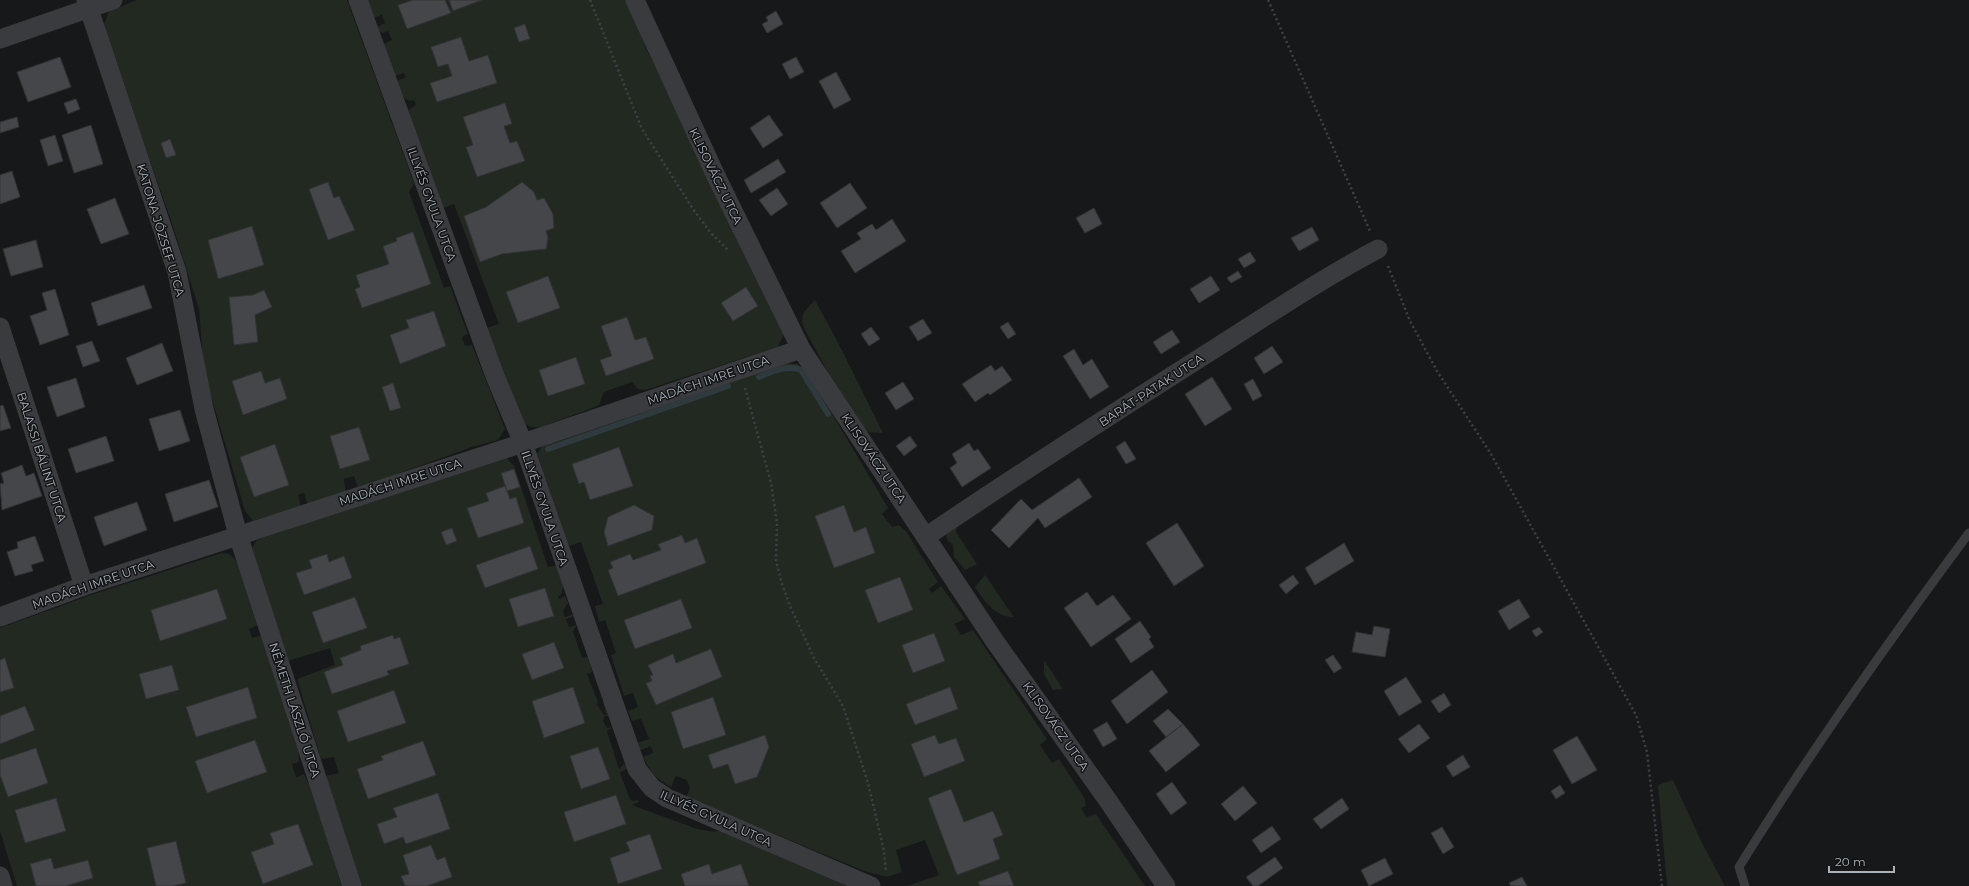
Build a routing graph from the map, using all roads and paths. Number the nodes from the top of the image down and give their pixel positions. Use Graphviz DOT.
graph roads {
  1 [pos="113,0"];
  2 [pos="358,0"];
  3 [pos="590,0"];
  4 [pos="635,0"];
  5 [pos="1268,0"];
  6 [pos="87,4"];
  7 [pos="0,39"];
  8 [pos="1378,249"];
  9 [pos="731,252"];
  10 [pos="0,327"];
  11 [pos="801,349"];
  12 [pos="740,370"];
  13 [pos="523,443"];
  14 [pos="1969,533"];
  15 [pos="238,535"];
  16 [pos="927,536"];
  17 [pos="84,586"];
  18 [pos="0,617"];
  19 [pos="0,876"];
  20 [pos="879,882"];
  21 [pos="3,886"];
  22 [pos="352,886"];
  23 [pos="1166,886"];
  24 [pos="1662,886"];
  25 [pos="1745,886"];
  1 -- 6 [label="street"];
  2 -- 13 [label="street, ILLYÉS GYULA UTCA"];
  3 -- 9 [label="path"];
  4 -- 11 [label="street, KLISOVÁCZ UTCA"];
  5 -- 8 [label="path"];
  6 -- 7 [label="street"];
  6 -- 15 [label="street, KATONA JÓZSEF UTCA"];
  8 -- 16 [label="street, BARÁT-PATAK UTCA"];
  8 -- 24 [label="path"];
  10 -- 17 [label="street, BALASSI BÁLINT UTCA"];
  11 -- 12 [label="street, MADÁCH IMRE UTCA"];
  11 -- 16 [label="street, KLISOVÁCZ UTCA"];
  12 -- 13 [label="street, MADÁCH IMRE UTCA"];
  12 -- 20 [label="path"];
  13 -- 15 [label="street, MADÁCH IMRE UTCA"];
  13 -- 20 [label="street, ILLYÉS GYULA UTCA"];
  14 -- 25 [label="lane"];
  15 -- 17 [label="street, MADÁCH IMRE UTCA"];
  15 -- 22 [label="street, NÉMETH LÁSZLÓ UTCA"];
  16 -- 23 [label="street, KLISOVÁCZ UTCA"];
  17 -- 18 [label="street, MADÁCH IMRE UTCA"];
  19 -- 21 [label="street"];
}
